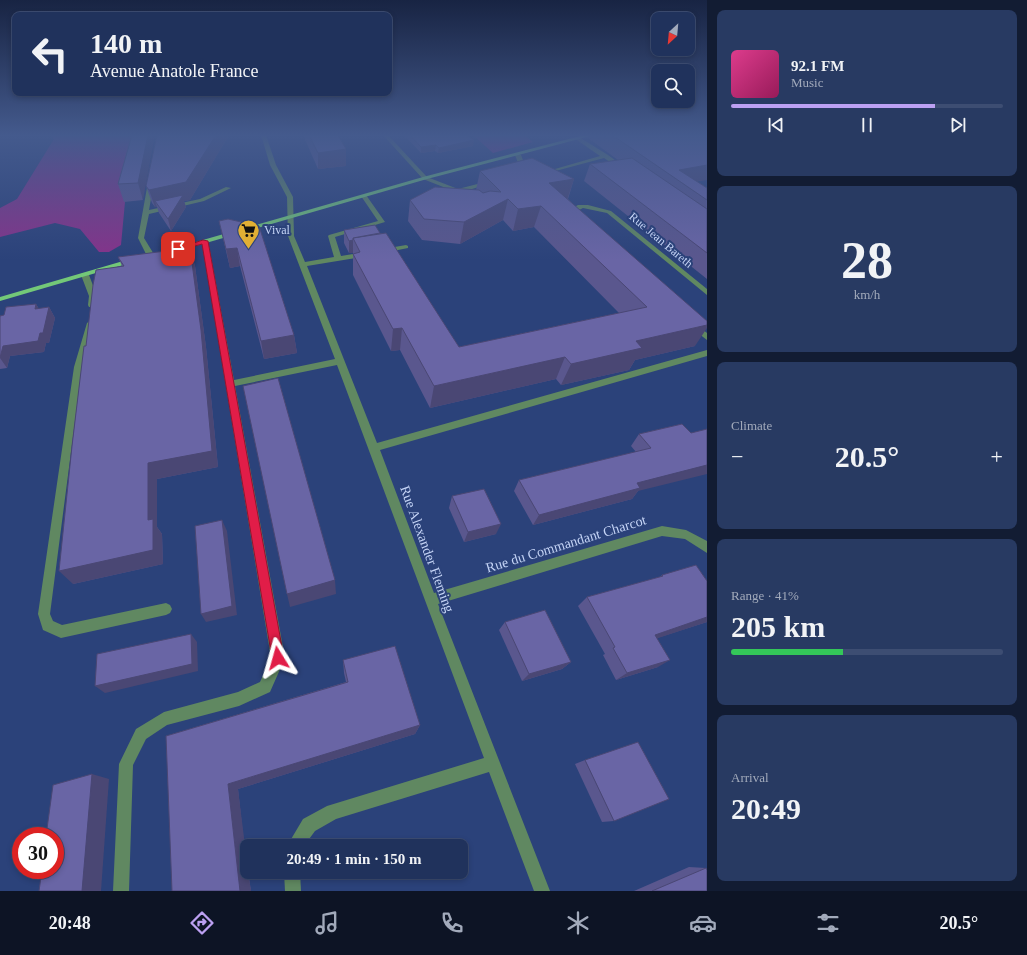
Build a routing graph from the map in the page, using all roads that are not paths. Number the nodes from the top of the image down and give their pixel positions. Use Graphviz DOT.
graph roads {
  1 [pos="152,177"];
  2 [pos="279,177"];
  3 [pos="431,177"];
  4 [pos="425,178"];
  5 [pos="496,182"];
  6 [pos="228,188"];
  7 [pos="458,191"];
  8 [pos="364,196"];
  9 [pos="464,196"];
  10 [pos="145,213"];
  11 [pos="290,217"];
  12 [pos="573,220"];
  13 [pos="205,241"];
  14 [pos="406,247"];
  15 [pos="145,258"];
  16 [pos="338,259"];
  17 [pos="302,265"];
  18 [pos="85,275"];
  19 [pos="707,293"];
  20 [pos="0,300"];
  21 [pos="690,322"];
  22 [pos="707,337"];
  23 [pos="707,353"];
  24 [pos="340,362"];
  25 [pos="230,384"];
  26 [pos="374,448"];
  27 [pos="707,548"];
  28 [pos="430,600"];
  29 [pos="166,609"];
  30 [pos="493,763"];
  31 [pos="300,839"];
  32 [pos="292,879"];
  33 [pos="121,891"];
  34 [pos="293,891"];
  35 [pos="542,891"];
  1 -- 10 [label="street"];
  2 -- 11 [label="street, Rue Alexander Fleming"];
  3 -- 4 [label="main road"];
  4 -- 7 [label="street"];
  4 -- 8 [label="main road"];
  5 -- 7 [label="street"];
  6 -- 10 [label="street"];
  7 -- 9 [label="street"];
  8 -- 11 [label="main road"];
  8 -- 16 [label="street"];
  10 -- 15 [label="street"];
  11 -- 13 [label="main road"];
  11 -- 17 [label="street, Rue Alexander Fleming"];
  12 -- 19 [label="street, Rue Jean Bareth"];
  13 -- 15 [label="main road"];
  13 -- 25 [label="street"];
  14 -- 16 [label="street"];
  15 -- 18 [label="main road"];
  16 -- 17 [label="street"];
  17 -- 24 [label="street, Rue Alexander Fleming"];
  18 -- 20 [label="main road"];
  18 -- 29 [label="street"];
  21 -- 22 [label="street"];
  23 -- 26 [label="street"];
  24 -- 25 [label="street"];
  24 -- 26 [label="street, Rue Alexander Fleming"];
  25 -- 33 [label="street"];
  26 -- 28 [label="street, Rue Alexander Fleming"];
  27 -- 28 [label="street, Rue du Commandant Charcot"];
  28 -- 30 [label="street, Rue Alexander Fleming"];
  30 -- 31 [label="street"];
  30 -- 35 [label="street, Rue Alexander Fleming"];
  32 -- 34 [label="street"];
}
